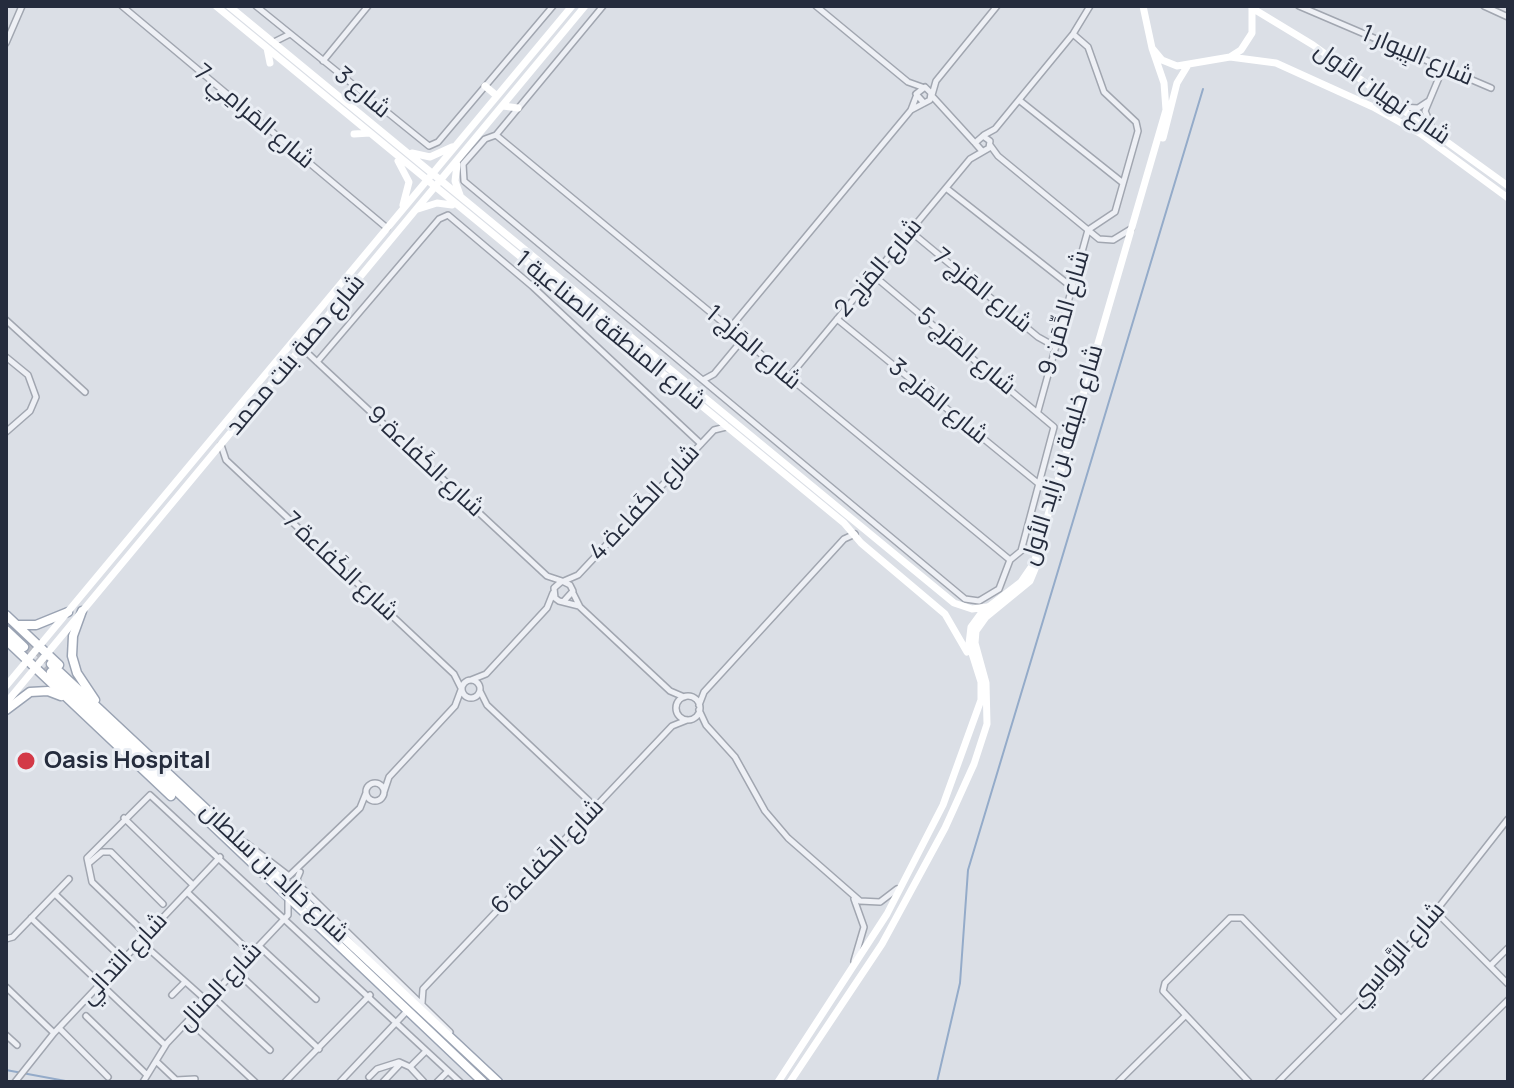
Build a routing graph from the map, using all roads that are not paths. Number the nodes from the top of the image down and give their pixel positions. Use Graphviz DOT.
graph roads {
  1 [pos="22,6"];
  2 [pos="122,6"];
  3 [pos="216,6"];
  4 [pos="229,6"];
  5 [pos="256,6"];
  6 [pos="368,6"];
  7 [pos="553,6"];
  8 [pos="572,6"];
  9 [pos="585,6"];
  10 [pos="603,6"];
  11 [pos="816,6"];
  12 [pos="997,6"];
  13 [pos="1090,6"];
  14 [pos="1141,6"];
  15 [pos="1299,6"];
  16 [pos="1484,6"];
  17 [pos="1252,7"];
  18 [pos="1508,17"];
  19 [pos="244,29"];
  20 [pos="230,30"];
  21 [pos="1073,34"];
  22 [pos="293,36"];
  23 [pos="6,43"];
  24 [pos="270,45"];
  25 [pos="551,48"];
  26 [pos="1152,48"];
  27 [pos="289,55"];
  28 [pos="560,56"];
  29 [pos="1230,57"];
  30 [pos="323,61"];
  31 [pos="270,63"];
  32 [pos="1188,65"];
  33 [pos="1443,68"];
  34 [pos="936,81"];
  35 [pos="908,82"];
  36 [pos="485,86"];
  37 [pos="923,87"];
  38 [pos="1491,88"];
  39 [pos="932,95"];
  40 [pos="497,96"];
  41 [pos="916,96"];
  42 [pos="1019,100"];
  43 [pos="1428,101"];
  44 [pos="924,103"];
  45 [pos="503,106"];
  46 [pos="939,107"];
  47 [pos="1399,107"];
  48 [pos="518,108"];
  49 [pos="911,110"];
  50 [pos="995,129"];
  51 [pos="967,131"];
  52 [pos="1434,131"];
  53 [pos="370,133"];
  54 [pos="354,134"];
  55 [pos="496,135"];
  56 [pos="982,136"];
  57 [pos="458,144"];
  58 [pos="975,144"];
  59 [pos="990,144"];
  60 [pos="403,149"];
  61 [pos="983,151"];
  62 [pos="392,152"];
  63 [pos="998,156"];
  64 [pos="970,159"];
  65 [pos="458,160"];
  66 [pos="430,177"];
  67 [pos="1123,183"];
  68 [pos="438,184"];
  69 [pos="1508,186"];
  70 [pos="946,188"];
  71 [pos="1508,198"];
  72 [pos="461,203"];
  73 [pos="416,210"];
  74 [pos="398,214"];
  75 [pos="1098,222"];
  76 [pos="1081,224"];
  77 [pos="387,228"];
  78 [pos="1132,228"];
  79 [pos="1088,230"];
  80 [pos="910,231"];
  81 [pos="1099,239"];
  82 [pos="542,246"];
  83 [pos="527,253"];
  84 [pos="538,262"];
  85 [pos="873,275"];
  86 [pos="1073,288"];
  87 [pos="563,292"];
  88 [pos="574,292"];
  89 [pos="837,319"];
  90 [pos="6,320"];
  91 [pos="730,328"];
  92 [pos="743,339"];
  93 [pos="657,346"];
  94 [pos="1056,347"];
  95 [pos="302,348"];
  96 [pos="645,351"];
  97 [pos="6,357"];
  98 [pos="654,358"];
  99 [pos="317,362"];
  100 [pos="714,374"];
  101 [pos="789,377"];
  102 [pos="703,380"];
  103 [pos="714,389"];
  104 [pos="85,392"];
  105 [pos="1042,395"];
  106 [pos="1027,403"];
  107 [pos="1038,411"];
  108 [pos="713,416"];
  109 [pos="746,418"];
  110 [pos="731,426"];
  111 [pos="743,430"];
  112 [pos="6,432"];
  113 [pos="712,432"];
  114 [pos="701,444"];
  115 [pos="221,445"];
  116 [pos="211,458"];
  117 [pos="226,460"];
  118 [pos="1039,484"];
  119 [pos="809,489"];
  120 [pos="844,523"];
  121 [pos="855,534"];
  122 [pos="844,539"];
  123 [pos="907,556"];
  124 [pos="1010,560"];
  125 [pos="578,575"];
  126 [pos="547,576"];
  127 [pos="563,581"];
  128 [pos="553,592"];
  129 [pos="573,592"];
  130 [pos="563,601"];
  131 [pos="580,607"];
  132 [pos="989,607"];
  133 [pos="547,608"];
  134 [pos="82,611"];
  135 [pos="68,612"];
  136 [pos="6,615"];
  137 [pos="6,621"];
  138 [pos="17,625"];
  139 [pos="6,630"];
  140 [pos="6,640"];
  141 [pos="39,646"];
  142 [pos="47,654"];
  143 [pos="27,660"];
  144 [pos="49,666"];
  145 [pos="35,668"];
  146 [pos="454,674"];
  147 [pos="486,674"];
  148 [pos="980,676"];
  149 [pos="470,680"];
  150 [pos="6,686"];
  151 [pos="461,689"];
  152 [pos="480,690"];
  153 [pos="670,691"];
  154 [pos="704,692"];
  155 [pos="687,696"];
  156 [pos="471,699"];
  157 [pos="95,700"];
  158 [pos="72,702"];
  159 [pos="6,703"];
  160 [pos="487,705"];
  161 [pos="455,706"];
  162 [pos="699,708"];
  163 [pos="676,709"];
  164 [pos="6,710"];
  165 [pos="688,720"];
  166 [pos="706,725"];
  167 [pos="672,726"];
  168 [pos="389,777"];
  169 [pos="374,783"];
  170 [pos="384,792"];
  171 [pos="366,793"];
  172 [pos="374,801"];
  173 [pos="589,801"];
  174 [pos="958,801"];
  175 [pos="943,805"];
  176 [pos="199,808"];
  177 [pos="360,808"];
  178 [pos="124,818"];
  179 [pos="1508,819"];
  180 [pos="243,841"];
  181 [pos="220,857"];
  182 [pos="308,861"];
  183 [pos="89,863"];
  184 [pos="300,872"];
  185 [pos="69,879"];
  186 [pos="906,880"];
  187 [pos="193,885"];
  188 [pos="187,892"];
  189 [pos="55,894"];
  190 [pos="851,895"];
  191 [pos="288,898"];
  192 [pos="163,904"];
  193 [pos="1436,912"];
  194 [pos="306,916"];
  195 [pos="287,917"];
  196 [pos="31,918"];
  197 [pos="327,922"];
  198 [pos="147,935"];
  199 [pos="6,939"];
  200 [pos="141,942"];
  201 [pos="259,946"];
  202 [pos="1508,948"];
  203 [pos="359,952"];
  204 [pos="252,954"];
  205 [pos="124,960"];
  206 [pos="1490,966"];
  207 [pos="852,971"];
  208 [pos="241,976"];
  209 [pos="185,982"];
  210 [pos="1508,984"];
  211 [pos="101,985"];
  212 [pos="6,987"];
  213 [pos="408,988"];
  214 [pos="423,989"];
  215 [pos="172,995"];
  216 [pos="370,995"];
  217 [pos="212,996"];
  218 [pos="316,999"];
  219 [pos="1508,1000"];
  220 [pos="207,1001"];
  221 [pos="422,1003"];
  222 [pos="407,1011"];
  223 [pos="86,1016"];
  224 [pos="1185,1016"];
  225 [pos="1341,1019"];
  226 [pos="189,1020"];
  227 [pos="397,1021"];
  228 [pos="57,1031"];
  229 [pos="6,1035"];
  230 [pos="17,1045"];
  231 [pos="165,1045"];
  232 [pos="319,1049"];
  233 [pos="270,1050"];
  234 [pos="426,1051"];
  235 [pos="468,1055"];
  236 [pos="156,1061"];
  237 [pos="401,1063"];
  238 [pos="410,1067"];
  239 [pos="448,1071"];
  240 [pos="147,1075"];
  241 [pos="108,1077"];
  242 [pos="369,1077"];
  243 [pos="195,1079"];
  244 [pos="15,1082"];
  245 [pos="143,1082"];
  246 [pos="255,1082"];
  247 [pos="285,1082"];
  248 [pos="340,1082"];
  249 [pos="383,1082"];
  250 [pos="424,1082"];
  251 [pos="437,1082"];
  252 [pos="460,1082"];
  253 [pos="483,1082"];
  254 [pos="498,1082"];
  255 [pos="778,1082"];
  256 [pos="790,1082"];
  257 [pos="1118,1082"];
  258 [pos="1248,1082"];
  259 [pos="1278,1082"];
  260 [pos="1425,1082"];
  1 -- 23 [label="street"];
  2 -- 77 [label="street, شارع المَرامِي 7"];
  3 -- 19 [label="main road, شارع المنطقة الصناعية 1"];
  4 -- 24 [label="main road, شارع المنطقة الصناعية 1"];
  5 -- 22 [label="street, شارع 3"];
  6 -- 30 [label="street"];
  7 -- 36 [label="street"];
  8 -- 40 [label="main road, شارع حصة بنت محمد"];
  9 -- 25 [label="main road, شارع حصة بنت محمد"];
  10 -- 28 [label="street"];
  11 -- 35 [label="street"];
  12 -- 34 [label="street"];
  13 -- 21 [label="street"];
  14 -- 26 [label="main road, شارع خليفة بن زايد الأول"];
  15 -- 33 [label="street, شارع البِيوار 1"];
  16 -- 18 [label="street"];
  17 -- 29 [label="main road"];
  17 -- 47 [label="main road, شارع نهيان الأول"];
  19 -- 20 [label="main road"];
  19 -- 24 [label="main road, شارع المنطقة الصناعية 1"];
  21 -- 42 [label="street"];
  21 -- 67 [label="street, شارع الدِّمَن 9"];
  22 -- 24 [label="street"];
  22 -- 27 [label="street"];
  22 -- 30 [label="street, شارع 3"];
  24 -- 27 [label="main road, شارع المنطقة الصناعية 1"];
  24 -- 31 [label="main road"];
  24 -- 53 [label="main road, شارع المنطقة الصناعية 1"];
  25 -- 28 [label="main road"];
  25 -- 45 [label="main road, شارع حصة بنت محمد"];
  26 -- 32 [label="main road"];
  26 -- 78 [label="main road, شارع خليفة بن زايد الأول"];
  27 -- 60 [label="main road, شارع المنطقة الصناعية 1"];
  28 -- 48 [label="street"];
  29 -- 32 [label="main road, شارع نهيان الأول"];
  29 -- 71 [label="main road, شارع نهيان الأول"];
  30 -- 36 [label="street, شارع 3"];
  32 -- 174 [label="main road, شارع خليفة بن زايد الأول"];
  33 -- 38 [label="street, شارع البِيوار 1"];
  33 -- 43 [label="street"];
  34 -- 37 [label="street"];
  34 -- 39 [label="street"];
  35 -- 37 [label="street"];
  35 -- 41 [label="street"];
  36 -- 40 [label="main road"];
  37 -- 39 [label="street"];
  37 -- 41 [label="street"];
  39 -- 44 [label="street"];
  39 -- 46 [label="street"];
  40 -- 57 [label="main road, شارع حصة بنت محمد"];
  41 -- 44 [label="street"];
  41 -- 49 [label="street"];
  42 -- 50 [label="street"];
  42 -- 67 [label="street"];
  43 -- 47 [label="street"];
  43 -- 52 [label="street"];
  44 -- 46 [label="street"];
  44 -- 49 [label="street"];
  45 -- 48 [label="main road"];
  45 -- 65 [label="main road, شارع حصة بنت محمد"];
  46 -- 51 [label="street"];
  47 -- 52 [label="main road, شارع نهيان الأول"];
  48 -- 55 [label="street"];
  49 -- 91 [label="street"];
  50 -- 56 [label="street"];
  50 -- 59 [label="street"];
  51 -- 56 [label="street"];
  51 -- 58 [label="street"];
  52 -- 69 [label="main road, شارع نهيان الأول"];
  53 -- 54 [label="main road"];
  53 -- 62 [label="main road, شارع المنطقة الصناعية 1"];
  55 -- 82 [label="street"];
  55 -- 91 [label="street, شارع المَزج 1"];
  56 -- 58 [label="street"];
  56 -- 59 [label="street"];
  57 -- 60 [label="main road"];
  57 -- 66 [label="main road, شارع حصة بنت محمد"];
  58 -- 61 [label="street"];
  58 -- 64 [label="street, شارع المَزج 2"];
  59 -- 61 [label="street, شارع المَزج 2"];
  59 -- 63 [label="street"];
  60 -- 66 [label="main road, شارع المنطقة الصناعية 1"];
  61 -- 63 [label="street"];
  61 -- 64 [label="street, شارع المَزج 2"];
  62 -- 66 [label="main road, شارع المنطقة الصناعية 1"];
  62 -- 74 [label="main road"];
  63 -- 76 [label="street"];
  64 -- 70 [label="street, شارع المَزج 2"];
  65 -- 68 [label="main road, شارع حصة بنت محمد"];
  65 -- 72 [label="main road"];
  66 -- 68 [label="main road, شارع المنطقة الصناعية 1"];
  66 -- 74 [label="main road, شارع حصة بنت محمد"];
  67 -- 75 [label="street, شارع الدِّمَن 9"];
  68 -- 72 [label="main road, شارع المنطقة الصناعية 1"];
  68 -- 73 [label="main road, شارع حصة بنت محمد"];
  70 -- 80 [label="street, شارع المَزج 2"];
  70 -- 86 [label="street"];
  72 -- 73 [label="main road"];
  72 -- 83 [label="main road, شارع المنطقة الصناعية 1"];
  72 -- 87 [label="main road, شارع المنطقة الصناعية 1"];
  73 -- 95 [label="main road, شارع حصة بنت محمد"];
  74 -- 77 [label="main road, شارع حصة بنت محمد"];
  75 -- 76 [label="street"];
  75 -- 79 [label="street, شارع الدِّمَن 9"];
  75 -- 81 [label="street"];
  76 -- 79 [label="street"];
  77 -- 135 [label="main road, شارع حصة بنت محمد"];
  78 -- 81 [label="street"];
  78 -- 132 [label="main road, شارع خليفة بن زايد الأول"];
  79 -- 81 [label="street"];
  79 -- 86 [label="street, شارع الدِّمَن 9"];
  80 -- 85 [label="street, شارع المَزج 2"];
  80 -- 94 [label="street, شارع المَزج 7"];
  82 -- 83 [label="street"];
  82 -- 84 [label="street"];
  82 -- 93 [label="street"];
  83 -- 84 [label="main road, شارع المنطقة الصناعية 1"];
  84 -- 88 [label="main road, شارع المنطقة الصناعية 1"];
  85 -- 89 [label="street, شارع المَزج 2"];
  85 -- 106 [label="street, شارع المَزج 5"];
  86 -- 94 [label="street, شارع الدِّمَن 9"];
  87 -- 88 [label="main road"];
  87 -- 108 [label="main road, شارع المنطقة الصناعية 1"];
  88 -- 96 [label="main road, شارع المنطقة الصناعية 1"];
  89 -- 101 [label="street, شارع المَزج 2"];
  89 -- 118 [label="street, شارع المَزج 3"];
  90 -- 104 [label="street"];
  91 -- 92 [label="street, شارع المَزج 1"];
  92 -- 100 [label="street"];
  92 -- 101 [label="street, شارع المَزج 1"];
  93 -- 96 [label="street"];
  93 -- 98 [label="street"];
  93 -- 102 [label="street"];
  94 -- 105 [label="street, شارع الدِّمَن 9"];
  95 -- 99 [label="street, شارع الكَفاءة 9"];
  95 -- 115 [label="main road, شارع حصة بنت محمد"];
  96 -- 98 [label="main road, شارع المنطقة الصناعية 1"];
  97 -- 112 [label="street"];
  98 -- 110 [label="main road, شارع المنطقة الصناعية 1"];
  99 -- 114 [label="street"];
  99 -- 126 [label="street, شارع الكَفاءة 9"];
  100 -- 102 [label="street"];
  100 -- 103 [label="street"];
  101 -- 124 [label="street, شارع المَزج 1"];
  102 -- 103 [label="street"];
  103 -- 109 [label="street"];
  105 -- 106 [label="street, شارع الدِّمَن 9"];
  105 -- 107 [label="street, شارع الدِّمَن 9"];
  106 -- 107 [label="street, شارع المَزج 5"];
  107 -- 118 [label="street, شارع المَزج 5"];
  108 -- 110 [label="main road, شارع المنطقة الصناعية 1"];
  108 -- 113 [label="street, شارع الكَفاءة 4"];
  109 -- 110 [label="street, شارع الكَفاءة 4"];
  109 -- 111 [label="street"];
  109 -- 123 [label="street"];
  110 -- 111 [label="main road, شارع المنطقة الصناعية 1"];
  110 -- 113 [label="street, شارع الكَفاءة 4"];
  110 -- 119 [label="main road, شارع المنطقة الصناعية 1"];
  111 -- 119 [label="main road, شارع المنطقة الصناعية 1"];
  113 -- 114 [label="street, شارع الكَفاءة 4"];
  114 -- 125 [label="street, شارع الكَفاءة 4"];
  115 -- 116 [label="main road, شارع حصة بنت محمد"];
  115 -- 117 [label="street, شارع الكَفاءة 7"];
  116 -- 117 [label="street"];
  116 -- 134 [label="main road, شارع حصة بنت محمد"];
  117 -- 146 [label="street, شارع الكَفاءة 7"];
  118 -- 124 [label="street"];
  119 -- 120 [label="main road, شارع المنطقة الصناعية 1"];
  119 -- 123 [label="main road, شارع المنطقة الصناعية 1"];
  120 -- 121 [label="main road, شارع المنطقة الصناعية 1"];
  120 -- 122 [label="street"];
  121 -- 122 [label="street"];
  121 -- 148 [label="main road, شارع المنطقة الصناعية 1"];
  122 -- 154 [label="street"];
  123 -- 124 [label="street"];
  123 -- 132 [label="main road, شارع المنطقة الصناعية 1"];
  125 -- 127 [label="street, شارع الكَفاءة 4"];
  125 -- 129 [label="street, شارع الكَفاءة 4"];
  126 -- 127 [label="street, شارع الكَفاءة 9"];
  126 -- 128 [label="street, شارع الكَفاءة 9"];
  127 -- 128 [label="street"];
  127 -- 129 [label="street"];
  128 -- 130 [label="street"];
  128 -- 133 [label="street"];
  129 -- 130 [label="street"];
  129 -- 131 [label="street"];
  130 -- 131 [label="street"];
  130 -- 133 [label="street"];
  131 -- 153 [label="street"];
  132 -- 148 [label="main road, شارع خليفة بن زايد الأول"];
  133 -- 147 [label="street"];
  134 -- 142 [label="main road, شارع حصة بنت محمد"];
  134 -- 157 [label="main road"];
  135 -- 138 [label="main road"];
  135 -- 141 [label="main road, شارع حصة بنت محمد"];
  136 -- 138 [label="main road"];
  137 -- 139 [label="main road"];
  138 -- 141 [label="main road"];
  140 -- 143 [label="main road"];
  141 -- 142 [label="main road"];
  141 -- 143 [label="main road, شارع حصة بنت محمد"];
  142 -- 145 [label="main road, شارع حصة بنت محمد"];
  142 -- 157 [label="main road"];
  143 -- 145 [label="main road"];
  143 -- 150 [label="main road, شارع حصة بنت محمد"];
  144 -- 176 [label="main road, شارع خالِد بن سلطان"];
  145 -- 158 [label="main road"];
  145 -- 159 [label="main road, شارع حصة بنت محمد"];
  146 -- 149 [label="street, شارع الكَفاءة 7"];
  146 -- 151 [label="street, شارع الكَفاءة 7"];
  147 -- 149 [label="street"];
  147 -- 152 [label="street"];
  148 -- 175 [label="main road, شارع خليفة بن زايد الأول"];
  149 -- 151 [label="street"];
  149 -- 152 [label="street"];
  151 -- 156 [label="street, شارع الكَفاءة 7"];
  151 -- 161 [label="street"];
  152 -- 156 [label="street"];
  152 -- 160 [label="street"];
  153 -- 155 [label="street"];
  153 -- 163 [label="street"];
  154 -- 155 [label="street"];
  154 -- 162 [label="street"];
  155 -- 162 [label="street"];
  155 -- 163 [label="street"];
  156 -- 160 [label="street"];
  156 -- 161 [label="street"];
  157 -- 176 [label="main road"];
  158 -- 164 [label="main road"];
  158 -- 176 [label="main road"];
  160 -- 173 [label="street"];
  161 -- 168 [label="street"];
  162 -- 165 [label="street"];
  162 -- 166 [label="street"];
  163 -- 165 [label="street"];
  163 -- 167 [label="street, شارع الكَفاءة 6"];
  165 -- 166 [label="street"];
  165 -- 167 [label="street, شارع الكَفاءة 6"];
  166 -- 190 [label="street"];
  167 -- 214 [label="street, شارع الكَفاءة 6"];
  168 -- 169 [label="street"];
  168 -- 170 [label="street"];
  169 -- 170 [label="street"];
  169 -- 171 [label="street"];
  170 -- 172 [label="street"];
  171 -- 172 [label="street"];
  171 -- 177 [label="street"];
  172 -- 177 [label="street"];
  174 -- 175 [label="main road"];
  174 -- 256 [label="main road, شارع خليفة بن زايد الأول"];
  175 -- 186 [label="main road, شارع خليفة بن زايد الأول"];
  176 -- 180 [label="main road, شارع خالِد بن سلطان"];
  176 -- 191 [label="main road, شارع خالِد بن سلطان"];
  177 -- 182 [label="street"];
  178 -- 181 [label="street"];
  178 -- 183 [label="street"];
  178 -- 187 [label="street"];
  179 -- 193 [label="street, شارع الرَّواسِي"];
  180 -- 182 [label="street"];
  180 -- 197 [label="main road, شارع خالِد بن سلطان"];
  181 -- 187 [label="street, شارع التدالي"];
  181 -- 195 [label="street"];
  182 -- 184 [label="street"];
  183 -- 192 [label="street"];
  183 -- 198 [label="street"];
  184 -- 197 [label="street"];
  184 -- 213 [label="street"];
  185 -- 189 [label="street"];
  186 -- 190 [label="street"];
  186 -- 207 [label="main road, شارع خليفة بن زايد الأول"];
  187 -- 188 [label="street, شارع التدالي"];
  188 -- 198 [label="street, شارع التدالي"];
  188 -- 204 [label="street"];
  189 -- 196 [label="street"];
  189 -- 205 [label="street"];
  190 -- 207 [label="street"];
  191 -- 194 [label="main road, شارع خالِد بن سلطان"];
  191 -- 195 [label="street"];
  193 -- 206 [label="street"];
  193 -- 225 [label="street, شارع الرَّواسِي"];
  194 -- 195 [label="street"];
  194 -- 222 [label="main road, شارع خالِد بن سلطان"];
  195 -- 201 [label="street, شارع المنال"];
  195 -- 216 [label="street"];
  196 -- 199 [label="street"];
  196 -- 211 [label="street"];
  197 -- 203 [label="main road, شارع خالِد بن سلطان"];
  198 -- 200 [label="street, شارع التدالي"];
  200 -- 205 [label="street, شارع التدالي"];
  200 -- 209 [label="street"];
  201 -- 204 [label="street, شارع المنال"];
  201 -- 218 [label="street"];
  202 -- 206 [label="street"];
  203 -- 213 [label="main road"];
  203 -- 235 [label="main road, شارع خالِد بن سلطان"];
  204 -- 217 [label="street, شارع المنال"];
  205 -- 211 [label="street, شارع التدالي"];
  206 -- 210 [label="street"];
  207 -- 255 [label="main road, شارع خليفة بن زايد الأول"];
  208 -- 232 [label="street"];
  209 -- 215 [label="street"];
  209 -- 220 [label="street"];
  211 -- 228 [label="street, شارع التدالي"];
  211 -- 231 [label="street"];
  212 -- 228 [label="street"];
  213 -- 214 [label="street"];
  213 -- 221 [label="street"];
  214 -- 221 [label="street"];
  216 -- 227 [label="street"];
  216 -- 232 [label="street"];
  217 -- 220 [label="street, شارع المنال"];
  217 -- 233 [label="street"];
  219 -- 260 [label="street"];
  220 -- 226 [label="street, شارع المنال"];
  221 -- 235 [label="street"];
  222 -- 227 [label="street"];
  222 -- 253 [label="main road, شارع خالِد بن سلطان"];
  223 -- 240 [label="street"];
  224 -- 225 [label="street"];
  224 -- 257 [label="street"];
  224 -- 258 [label="street"];
  225 -- 259 [label="street, شارع الرَّواسِي"];
  226 -- 231 [label="street, شارع المنال"];
  226 -- 246 [label="street"];
  227 -- 234 [label="street"];
  227 -- 248 [label="street"];
  228 -- 241 [label="street"];
  228 -- 244 [label="street, شارع التدالي"];
  229 -- 230 [label="street"];
  231 -- 236 [label="street, شارع المنال"];
  232 -- 247 [label="street"];
  234 -- 238 [label="street"];
  234 -- 239 [label="street"];
  235 -- 254 [label="main road, شارع خالِد بن سلطان"];
  236 -- 240 [label="street, شارع المنال"];
  236 -- 243 [label="street"];
  237 -- 238 [label="street"];
  237 -- 242 [label="street"];
  237 -- 249 [label="street"];
  238 -- 250 [label="street"];
  239 -- 251 [label="street"];
  239 -- 252 [label="street"];
  240 -- 245 [label="street, شارع المنال"];
}
